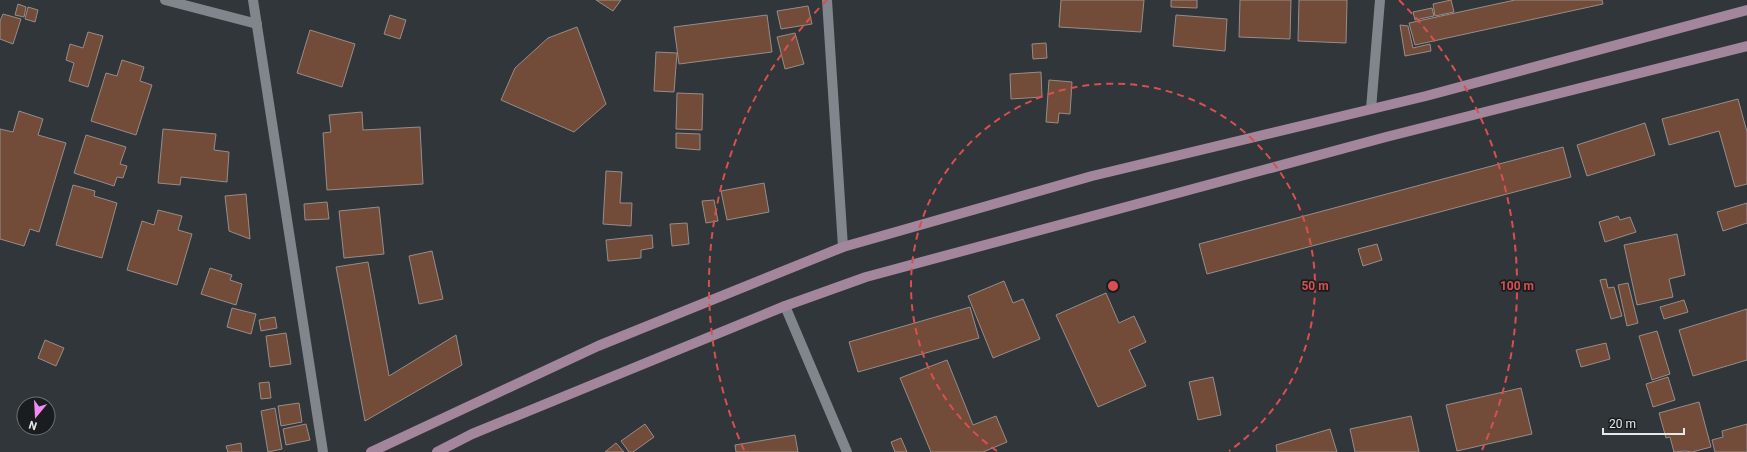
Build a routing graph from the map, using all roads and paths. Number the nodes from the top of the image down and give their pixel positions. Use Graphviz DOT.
graph roads {
  1 [pos="165,0"];
  2 [pos="253,0"];
  3 [pos="827,0"];
  4 [pos="1380,0"];
  5 [pos="1747,10"];
  6 [pos="257,24"];
  7 [pos="1747,46"];
  8 [pos="1371,109"];
  9 [pos="843,248"];
  10 [pos="785,306"];
  11 [pos="323,452"];
  12 [pos="371,452"];
  13 [pos="437,452"];
  14 [pos="846,452"];
  1 -- 6 [label="street"];
  2 -- 6 [label="street"];
  3 -- 9 [label="street"];
  4 -- 8 [label="street"];
  5 -- 8 [label="main road"];
  6 -- 11 [label="street"];
  7 -- 10 [label="main road"];
  8 -- 9 [label="main road"];
  9 -- 12 [label="main road"];
  10 -- 13 [label="main road"];
  10 -- 14 [label="street"];
}
